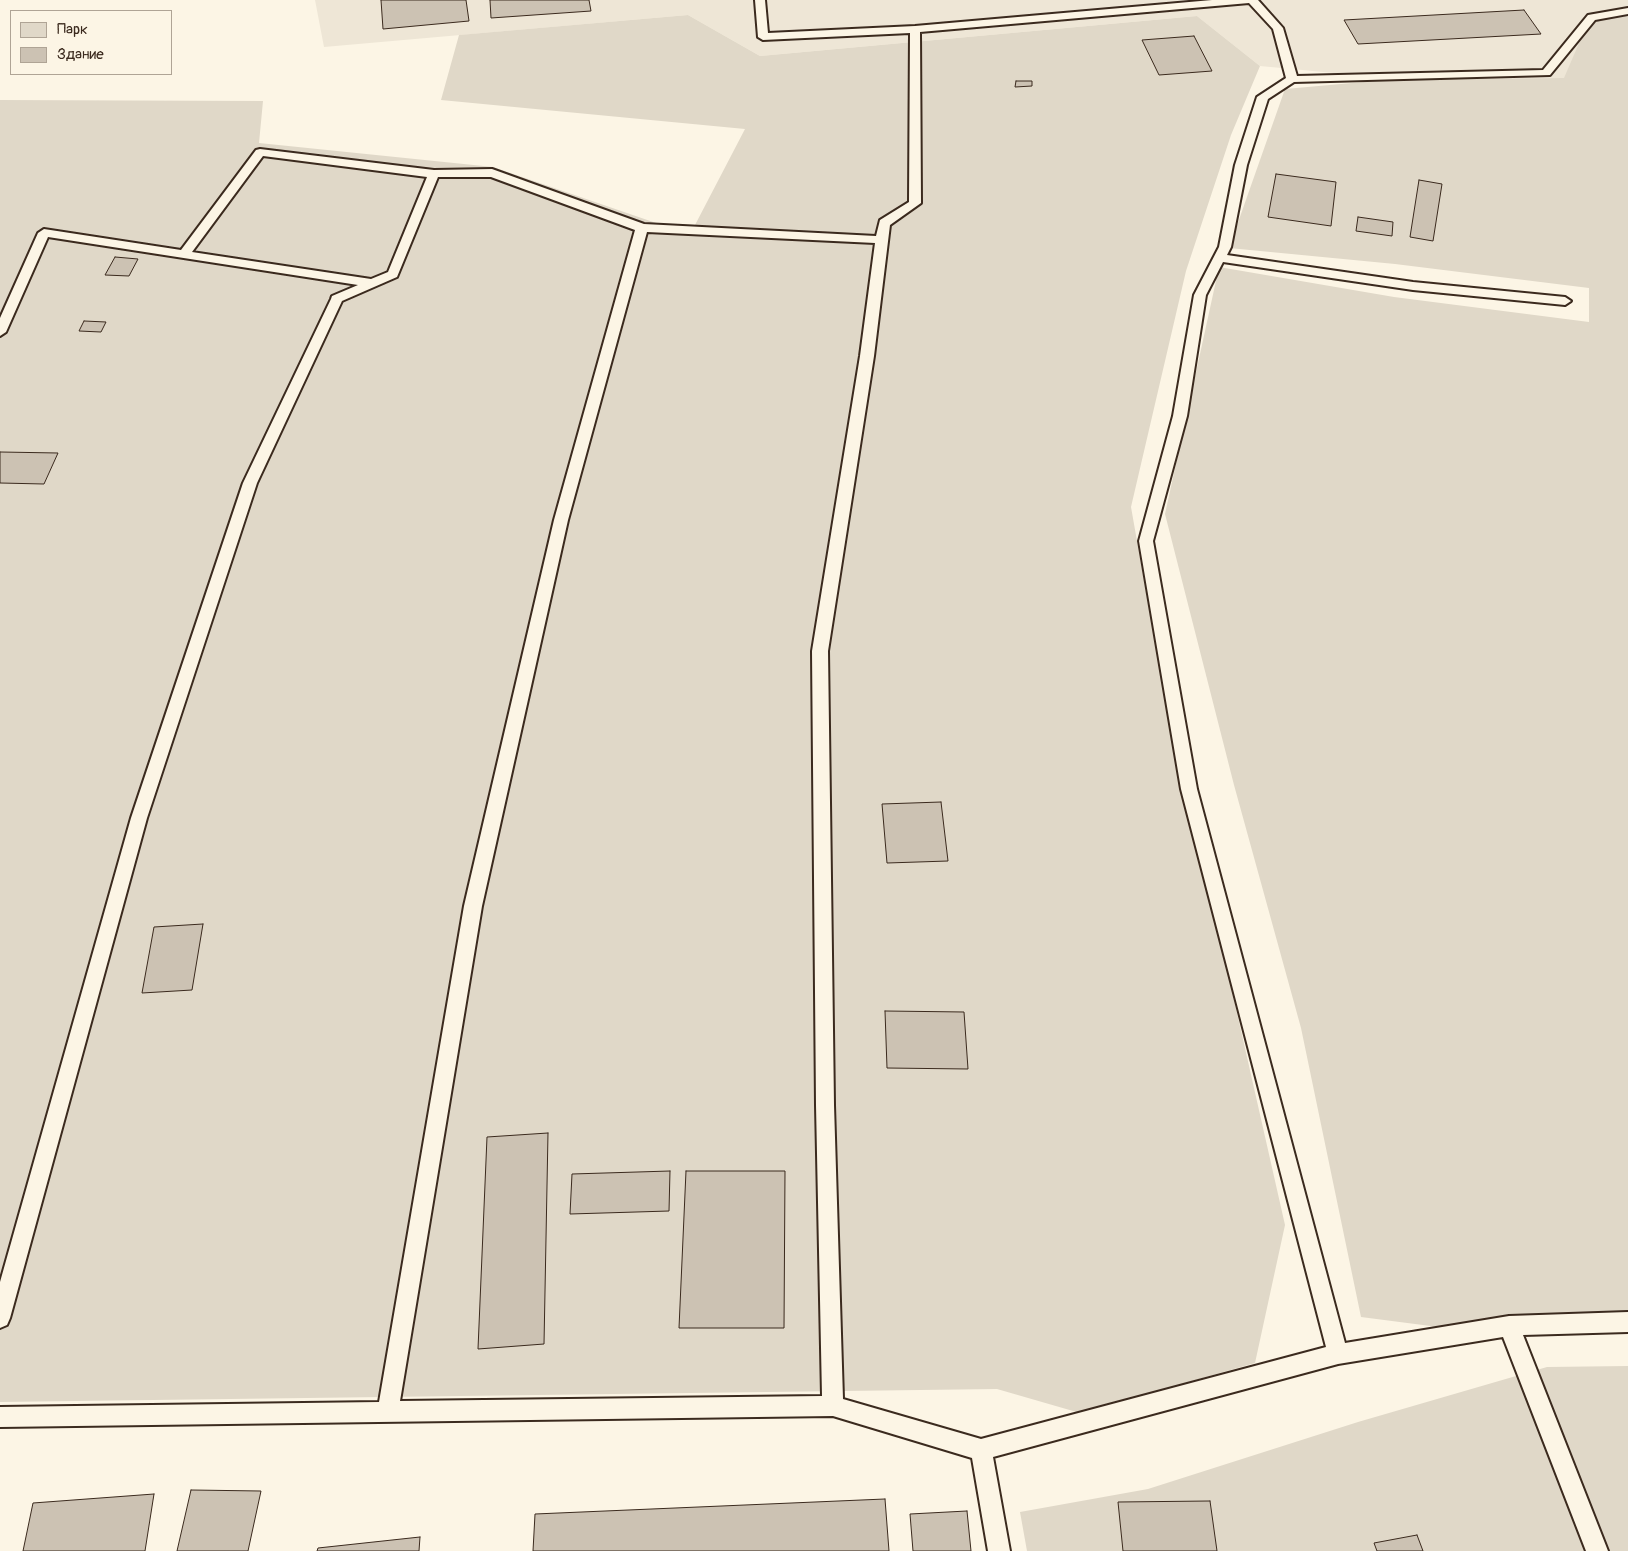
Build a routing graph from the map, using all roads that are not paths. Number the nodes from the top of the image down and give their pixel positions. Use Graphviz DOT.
graph roads {
  1 [pos="760,0"];
  2 [pos="1250,0"];
  3 [pos="1628,11"];
  4 [pos="915,29"];
  5 [pos="1292,79"];
  6 [pos="434,174"];
  7 [pos="642,228"];
  8 [pos="882,240"];
  9 [pos="184,254"];
  10 [pos="1219,258"];
  11 [pos="372,283"];
  12 [pos="1565,301"];
  13 [pos="0,332"];
  14 [pos="0,1318"];
  15 [pos="1628,1322"];
  16 [pos="1509,1326"];
  17 [pos="1338,1354"];
  18 [pos="833,1406"];
  19 [pos="388,1411"];
  20 [pos="0,1417"];
  21 [pos="981,1450"];
  22 [pos="999,1551"];
  23 [pos="1597,1551"];
  1 -- 4 [label="lane"];
  2 -- 4 [label="lane"];
  2 -- 5 [label="lane"];
  3 -- 5 [label="lane"];
  4 -- 8 [label="lane"];
  5 -- 10 [label="lane"];
  6 -- 7 [label="lane"];
  6 -- 9 [label="lane"];
  6 -- 11 [label="lane"];
  7 -- 8 [label="lane"];
  7 -- 19 [label="lane"];
  8 -- 18 [label="lane"];
  9 -- 11 [label="lane"];
  9 -- 13 [label="lane"];
  10 -- 12 [label="lane"];
  10 -- 17 [label="lane"];
  11 -- 14 [label="lane"];
  15 -- 16 [label="lane"];
  16 -- 17 [label="lane"];
  16 -- 23 [label="lane"];
  17 -- 21 [label="lane"];
  18 -- 19 [label="lane"];
  18 -- 21 [label="lane"];
  19 -- 20 [label="lane"];
  21 -- 22 [label="lane"];
}
